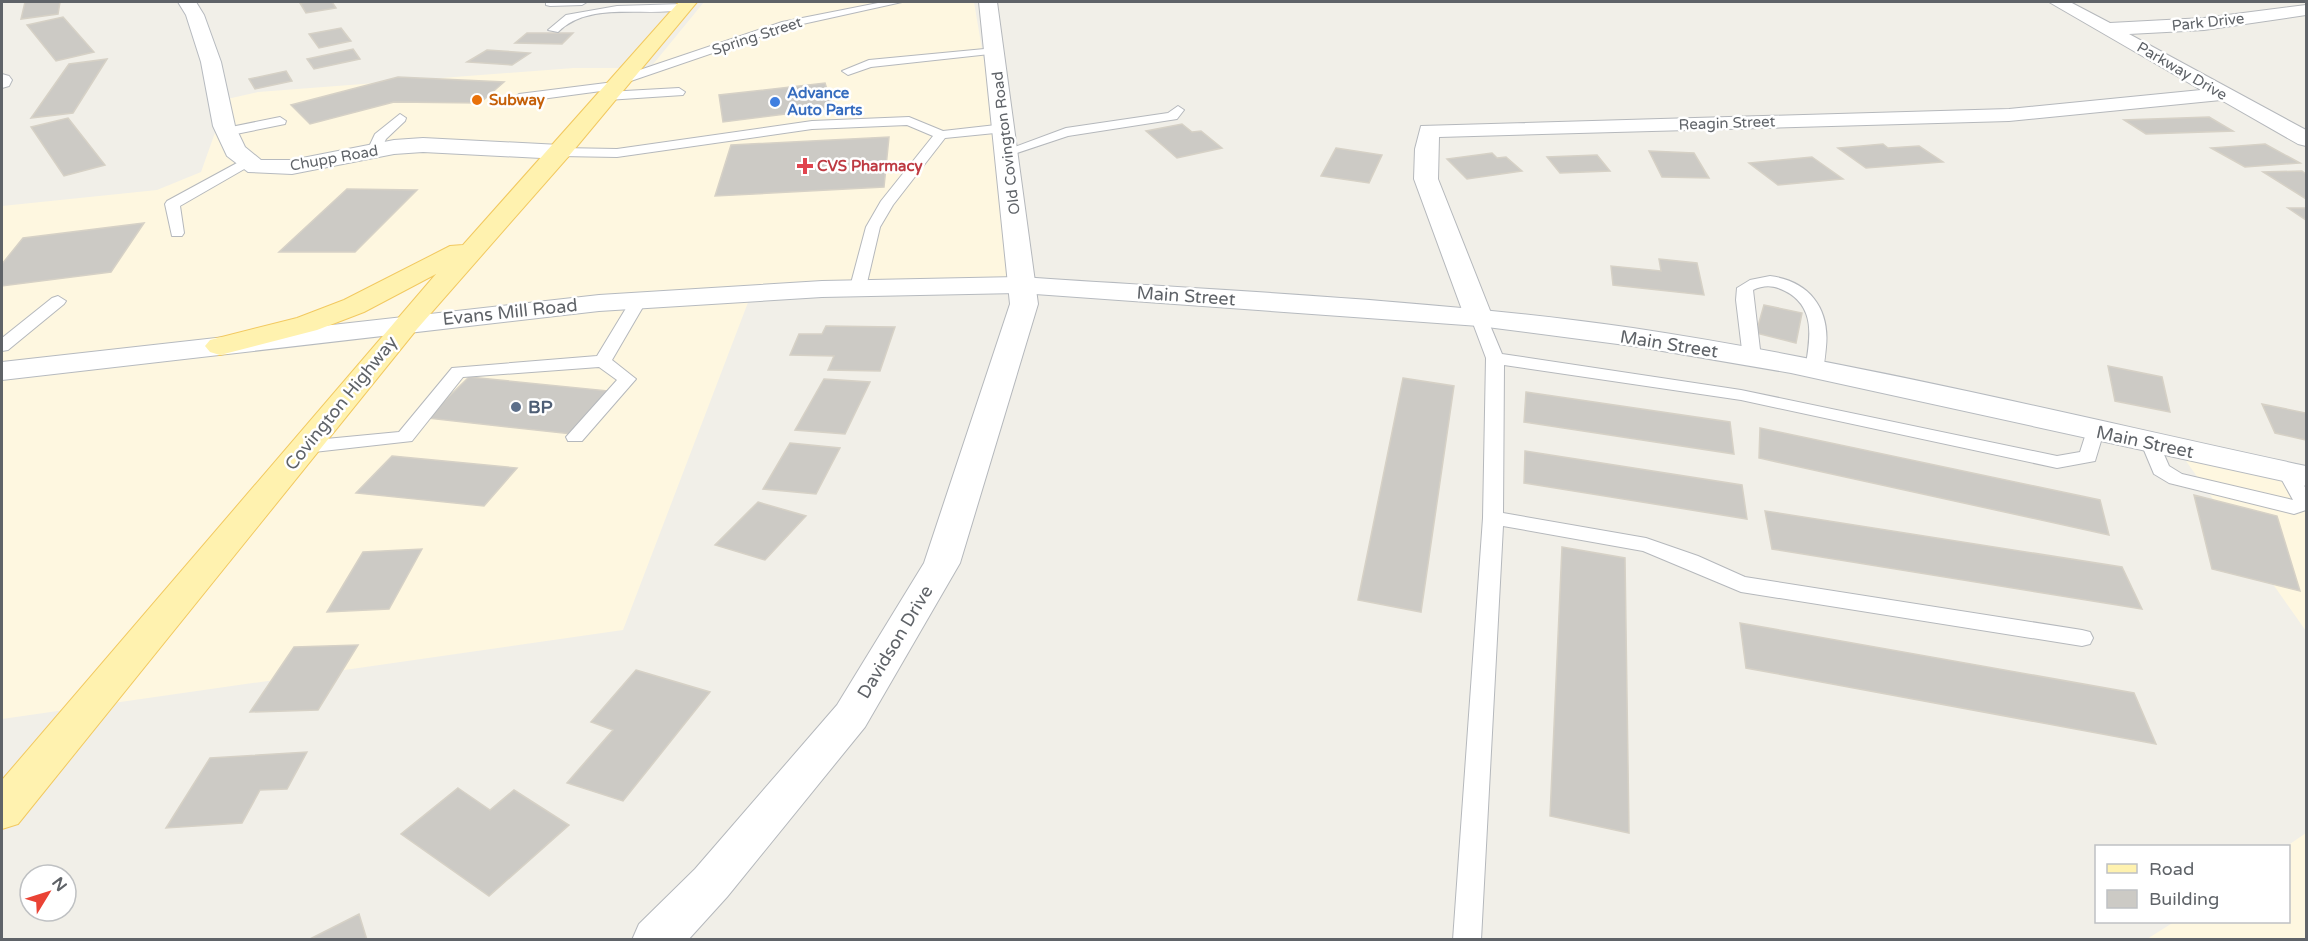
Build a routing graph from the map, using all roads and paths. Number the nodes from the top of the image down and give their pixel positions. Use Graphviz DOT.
graph roads {
  1 [pos="187,2"];
  2 [pos="582,2"];
  3 [pos="827,2"];
  4 [pos="897,2"];
  5 [pos="988,2"];
  6 [pos="2058,2"];
  7 [pos="550,3"];
  8 [pos="686,4"];
  9 [pos="2307,10"];
  10 [pos="818,18"];
  11 [pos="2109,29"];
  12 [pos="554,30"];
  13 [pos="995,51"];
  14 [pos="848,71"];
  15 [pos="614,87"];
  16 [pos="679,92"];
  17 [pos="2221,94"];
  18 [pos="519,98"];
  19 [pos="1178,110"];
  20 [pos="399,118"];
  21 [pos="280,121"];
  22 [pos="1005,128"];
  23 [pos="226,132"];
  24 [pos="940,135"];
  25 [pos="2307,140"];
  26 [pos="374,151"];
  27 [pos="560,152"];
  28 [pos="1008,152"];
  29 [pos="248,161"];
  30 [pos="177,233"];
  31 [pos="479,241"];
  32 [pos="1021,285"];
  33 [pos="858,287"];
  34 [pos="639,300"];
  35 [pos="58,301"];
  36 [pos="1479,318"];
  37 [pos="407,323"];
  38 [pos="2,346"];
  39 [pos="220,346"];
  40 [pos="1495,358"];
  41 [pos="1752,358"];
  42 [pos="603,361"];
  43 [pos="1814,370"];
  44 [pos="2,371"];
  45 [pos="2095,431"];
  46 [pos="575,437"];
  47 [pos="305,447"];
  48 [pos="2297,473"];
  49 [pos="1493,518"];
  50 [pos="2082,638"];
  51 [pos="2,811"];
  52 [pos="656,939"];
  53 [pos="1467,939"];
  1 -- 23 [label="street"];
  2 -- 7 [label="lane"];
  3 -- 10 [label="lane"];
  4 -- 10 [label="lane, Spring Street"];
  5 -- 13 [label="street, Old Covington Road"];
  6 -- 11 [label="street, Parkway Drive"];
  8 -- 12 [label="lane"];
  8 -- 15 [label="main road, Covington Highway"];
  9 -- 11 [label="street, Park Drive"];
  10 -- 15 [label="lane, Spring Street"];
  11 -- 17 [label="street, Parkway Drive"];
  13 -- 14 [label="lane"];
  13 -- 22 [label="street, Old Covington Road"];
  15 -- 16 [label="lane"];
  15 -- 18 [label="lane"];
  15 -- 27 [label="main road, Covington Highway"];
  17 -- 25 [label="street, Parkway Drive"];
  17 -- 36 [label="street, Reagin Street"];
  19 -- 28 [label="lane"];
  20 -- 26 [label="lane"];
  21 -- 23 [label="lane"];
  22 -- 24 [label="lane"];
  22 -- 28 [label="street, Old Covington Road"];
  23 -- 29 [label="street"];
  24 -- 27 [label="lane"];
  24 -- 33 [label="lane"];
  26 -- 27 [label="street, Chupp Road"];
  26 -- 29 [label="street, Chupp Road"];
  27 -- 31 [label="main road, Covington Highway"];
  28 -- 32 [label="street, Old Covington Road"];
  29 -- 30 [label="lane"];
  31 -- 37 [label="main road, Covington Highway"];
  31 -- 39 [label="main road"];
  32 -- 33 [label="street, Evans Mill Road"];
  32 -- 36 [label="street, Main Street"];
  32 -- 52 [label="street, Davidson Drive"];
  33 -- 34 [label="street, Evans Mill Road"];
  34 -- 37 [label="street, Evans Mill Road"];
  34 -- 42 [label="lane"];
  35 -- 38 [label="lane"];
  36 -- 40 [label="lane"];
  36 -- 41 [label="street, Main Street"];
  37 -- 39 [label="street, Evans Mill Road"];
  37 -- 47 [label="main road, Covington Highway"];
  39 -- 44 [label="street, Evans Mill Road"];
  40 -- 45 [label="lane"];
  40 -- 49 [label="lane"];
  41 -- 43 [label="street, Main Street"];
  41 -- 43 [label="lane"];
  42 -- 46 [label="lane"];
  42 -- 47 [label="lane"];
  43 -- 45 [label="street, Main Street"];
  45 -- 48 [label="street, Main Street"];
  47 -- 51 [label="main road, Covington Highway"];
  49 -- 50 [label="lane"];
  49 -- 53 [label="lane"];
}
